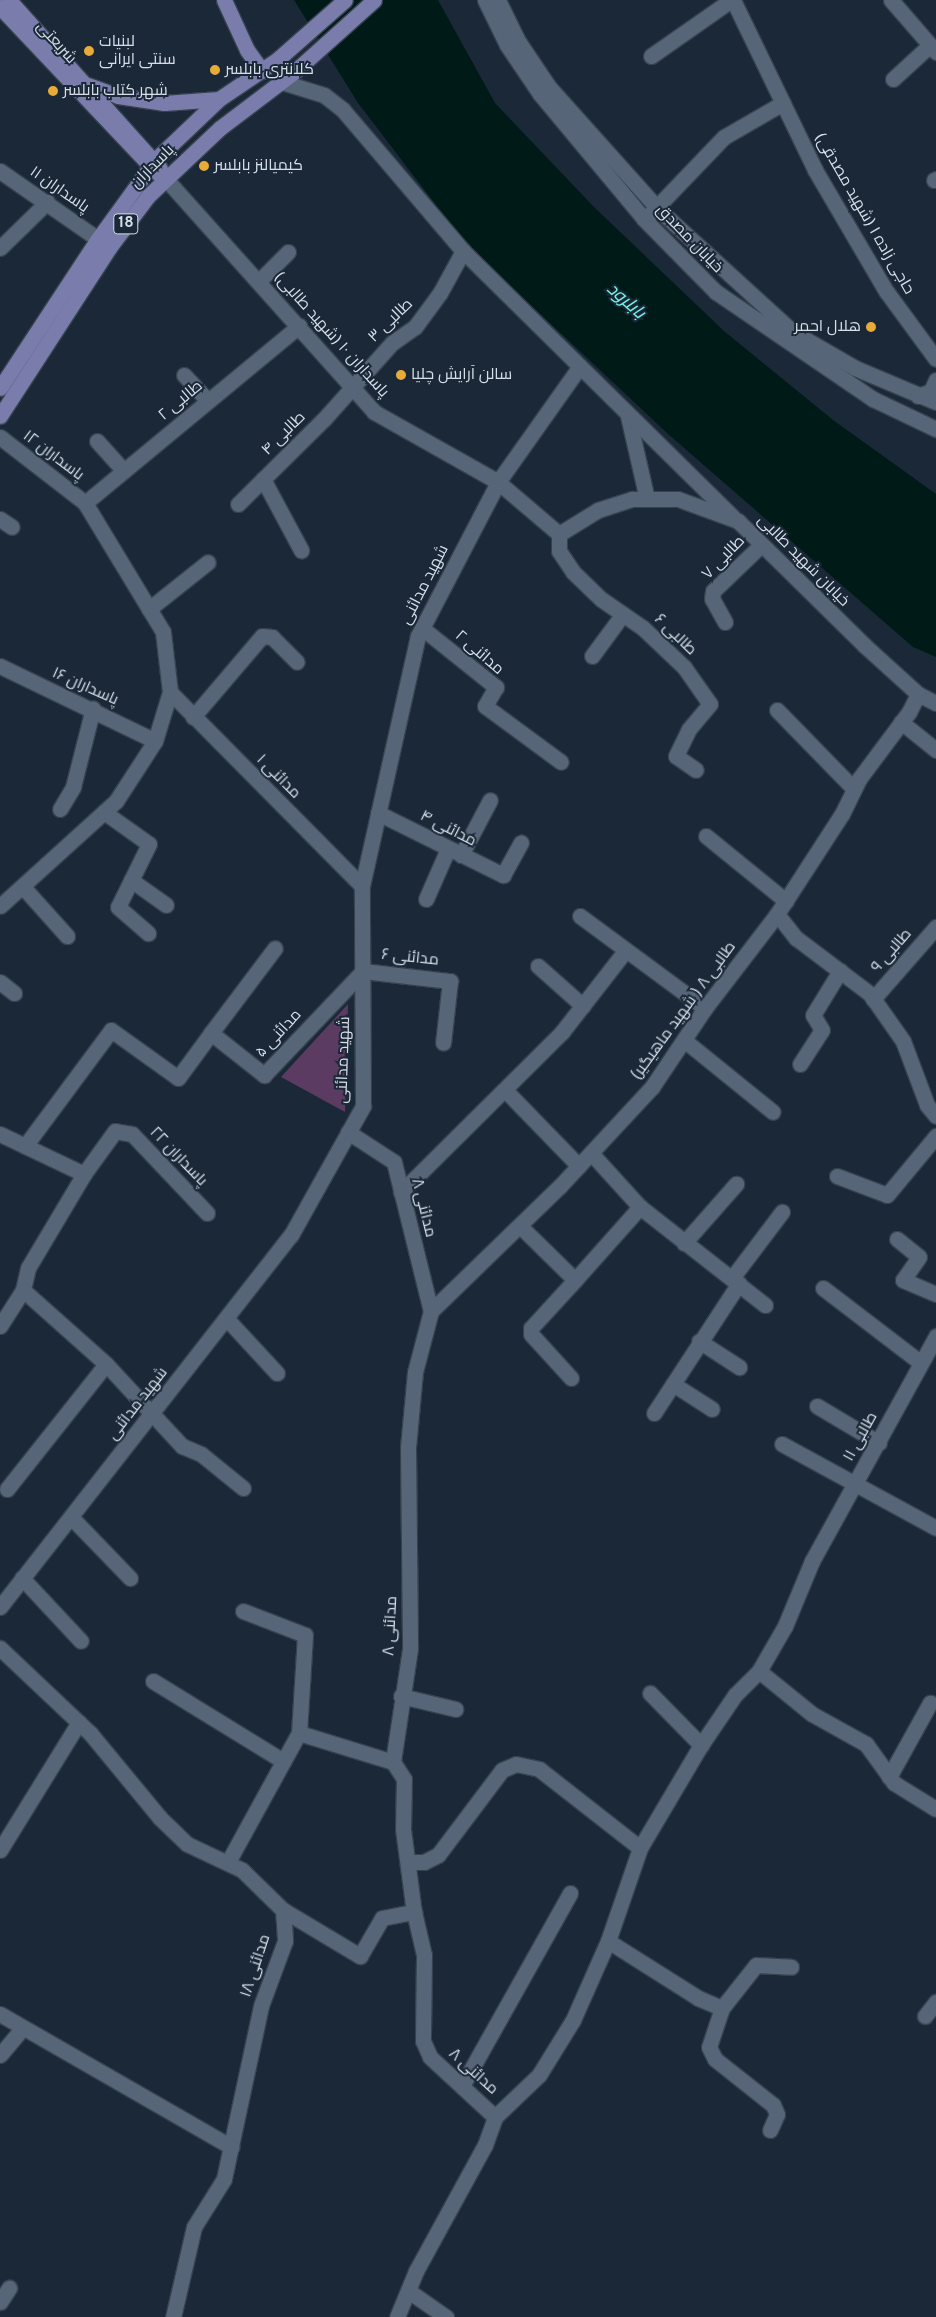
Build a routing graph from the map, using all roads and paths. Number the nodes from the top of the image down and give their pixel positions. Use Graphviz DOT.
graph roads {
  1 [pos="9,0"];
  2 [pos="224,0"];
  3 [pos="345,0"];
  4 [pos="374,0"];
  5 [pos="485,0"];
  6 [pos="498,0"];
  7 [pos="732,0"];
  8 [pos="891,0"];
  9 [pos="0,7"];
  10 [pos="933,48"];
  11 [pos="651,56"];
  12 [pos="262,71"];
  13 [pos="894,79"];
  14 [pos="282,82"];
  15 [pos="86,84"];
  16 [pos="219,100"];
  17 [pos="783,103"];
  18 [pos="152,163"];
  19 [pos="0,171"];
  20 [pos="165,178"];
  21 [pos="47,202"];
  22 [pos="657,208"];
  23 [pos="644,219"];
  24 [pos="98,239"];
  25 [pos="0,248"];
  26 [pos="462,251"];
  27 [pos="288,252"];
  28 [pos="259,281"];
  29 [pos="299,326"];
  30 [pos="935,359"];
  31 [pos="578,369"];
  32 [pos="184,375"];
  33 [pos="936,380"];
  34 [pos="352,386"];
  35 [pos="0,388"];
  36 [pos="918,396"];
  37 [pos="208,401"];
  38 [pos="936,402"];
  39 [pos="0,416"];
  40 [pos="628,416"];
  41 [pos="936,429"];
  42 [pos="0,437"];
  43 [pos="97,441"];
  44 [pos="124,471"];
  45 [pos="263,479"];
  46 [pos="498,482"];
  47 [pos="647,499"];
  48 [pos="85,503"];
  49 [pos="238,504"];
  50 [pos="738,521"];
  51 [pos="559,534"];
  52 [pos="761,545"];
  53 [pos="301,550"];
  54 [pos="208,562"];
  55 [pos="149,609"];
  56 [pos="623,614"];
  57 [pos="725,622"];
  58 [pos="422,628"];
  59 [pos="592,656"];
  60 [pos="297,662"];
  61 [pos="0,666"];
  62 [pos="170,692"];
  63 [pos="918,694"];
  64 [pos="936,703"];
  65 [pos="93,708"];
  66 [pos="777,710"];
  67 [pos="192,717"];
  68 [pos="901,722"];
  69 [pos="155,741"];
  70 [pos="936,750"];
  71 [pos="561,762"];
  72 [pos="696,770"];
  73 [pos="854,789"];
  74 [pos="490,800"];
  75 [pos="60,809"];
  76 [pos="104,812"];
  77 [pos="378,812"];
  78 [pos="706,836"];
  79 [pos="521,843"];
  80 [pos="448,849"];
  81 [pos="462,856"];
  82 [pos="132,880"];
  83 [pos="362,886"];
  84 [pos="23,887"];
  85 [pos="426,899"];
  86 [pos="786,901"];
  87 [pos="166,905"];
  88 [pos="0,906"];
  89 [pos="777,914"];
  90 [pos="580,916"];
  91 [pos="936,927"];
  92 [pos="148,933"];
  93 [pos="67,936"];
  94 [pos="275,948"];
  95 [pos="625,952"];
  96 [pos="538,966"];
  97 [pos="363,971"];
  98 [pos="840,971"];
  99 [pos="0,982"];
  100 [pos="14,993"];
  101 [pos="874,999"];
  102 [pos="582,1006"];
  103 [pos="704,1008"];
  104 [pos="210,1033"];
  105 [pos="684,1040"];
  106 [pos="443,1043"];
  107 [pos="800,1064"];
  108 [pos="505,1090"];
  109 [pos="773,1112"];
  110 [pos="936,1116"];
  111 [pos="348,1132"];
  112 [pos="0,1134"];
  113 [pos="936,1136"];
  114 [pos="25,1146"];
  115 [pos="591,1152"];
  116 [pos="579,1166"];
  117 [pos="84,1174"];
  118 [pos="837,1176"];
  119 [pos="736,1184"];
  120 [pos="401,1192"];
  121 [pos="640,1207"];
  122 [pos="782,1212"];
  123 [pos="207,1213"];
  124 [pos="520,1226"];
  125 [pos="897,1239"];
  126 [pos="684,1243"];
  127 [pos="575,1280"];
  128 [pos="735,1281"];
  129 [pos="823,1288"];
  130 [pos="24,1290"];
  131 [pos="936,1294"];
  132 [pos="765,1305"];
  133 [pos="431,1311"];
  134 [pos="226,1318"];
  135 [pos="0,1326"];
  136 [pos="936,1336"];
  137 [pos="699,1341"];
  138 [pos="921,1363"];
  139 [pos="106,1364"];
  140 [pos="739,1367"];
  141 [pos="277,1373"];
  142 [pos="571,1378"];
  143 [pos="673,1384"];
  144 [pos="817,1406"];
  145 [pos="712,1408"];
  146 [pos="654,1413"];
  147 [pos="153,1414"];
  148 [pos="879,1443"];
  149 [pos="782,1444"];
  150 [pos="856,1482"];
  151 [pos="243,1488"];
  152 [pos="7,1489"];
  153 [pos="71,1517"];
  154 [pos="936,1528"];
  155 [pos="22,1578"];
  156 [pos="130,1578"];
  157 [pos="0,1607"];
  158 [pos="244,1611"];
  159 [pos="81,1641"];
  160 [pos="0,1648"];
  161 [pos="759,1672"];
  162 [pos="153,1681"];
  163 [pos="650,1693"];
  164 [pos="401,1696"];
  165 [pos="930,1704"];
  166 [pos="455,1709"];
  167 [pos="79,1722"];
  168 [pos="299,1733"];
  169 [pos="702,1745"];
  170 [pos="283,1761"];
  171 [pos="393,1762"];
  172 [pos="889,1776"];
  173 [pos="936,1809"];
  174 [pos="640,1848"];
  175 [pos="0,1850"];
  176 [pos="228,1862"];
  177 [pos="408,1862"];
  178 [pos="570,1893"];
  179 [pos="283,1910"];
  180 [pos="414,1912"];
  181 [pos="608,1941"];
  182 [pos="792,1967"];
  183 [pos="936,2002"];
  184 [pos="722,2008"];
  185 [pos="0,2014"];
  186 [pos="925,2016"];
  187 [pos="23,2028"];
  188 [pos="0,2055"];
  189 [pos="463,2084"];
  190 [pos="495,2117"];
  191 [pos="770,2130"];
  192 [pos="231,2147"];
  193 [pos="8,2288"];
  194 [pos="410,2292"];
  195 [pos="0,2302"];
  196 [pos="174,2317"];
  197 [pos="396,2317"];
  198 [pos="446,2317"];
  1 -- 15 [label="main road, شریعتی"];
  2 -- 12 [label="main road"];
  3 -- 12 [label="main road, پاسداران"];
  4 -- 14 [label="main road, پاسداران / 18"];
  5 -- 23 [label="street, خیابان مصدق"];
  6 -- 22 [label="street, خیابان مصدق"];
  7 -- 11 [label="street"];
  7 -- 17 [label="street, حاجی زاده ۱ (شهید مصدقی)"];
  8 -- 10 [label="street"];
  9 -- 18 [label="main road, شریعتی"];
  10 -- 13 [label="street"];
  12 -- 16 [label="main road, پاسداران / 18"];
  14 -- 20 [label="main road, پاسداران / 18"];
  14 -- 26 [label="street"];
  15 -- 16 [label="main road"];
  15 -- 18 [label="main road, شریعتی"];
  16 -- 18 [label="main road, پاسداران / 18"];
  17 -- 22 [label="street"];
  17 -- 30 [label="street, حاجی زاده ۱ (شهید مصدقی)"];
  18 -- 20 [label="main road"];
  18 -- 24 [label="main road, پاسداران / 18"];
  19 -- 21 [label="street, پاسداران ۱۱"];
  20 -- 28 [label="street, پاسداران ۱۰ (شهید طالبی)"];
  20 -- 39 [label="main road, پاسداران / 18"];
  21 -- 24 [label="street, پاسداران ۱۱"];
  21 -- 25 [label="street"];
  22 -- 23 [label="street"];
  22 -- 36 [label="street, خیابان مصدق"];
  23 -- 41 [label="street, خیابان مصدق"];
  24 -- 35 [label="main road, پاسداران / 18"];
  26 -- 31 [label="street"];
  26 -- 34 [label="street, طالبی ۳"];
  27 -- 28 [label="street"];
  28 -- 29 [label="street, پاسداران ۱۰ (شهید طالبی)"];
  29 -- 34 [label="street, پاسداران ۱۰ (شهید طالبی)"];
  29 -- 37 [label="street, طالبی ۲"];
  31 -- 40 [label="street"];
  31 -- 46 [label="street, شهید مدائنی"];
  32 -- 37 [label="street"];
  33 -- 36 [label="street"];
  34 -- 45 [label="street, طالبی ۴"];
  34 -- 46 [label="street, پاسداران ۱۰ (شهید طالبی)"];
  36 -- 38 [label="street, خیابان مصدق"];
  37 -- 44 [label="street, طالبی ۲"];
  40 -- 47 [label="street"];
  40 -- 50 [label="street"];
  42 -- 48 [label="street, پاسداران ۱۲"];
  43 -- 44 [label="street"];
  44 -- 48 [label="street, طالبی ۲"];
  45 -- 49 [label="street, طالبی ۴"];
  45 -- 53 [label="street"];
  46 -- 51 [label="street"];
  46 -- 58 [label="street, شهید مدائنی"];
  47 -- 50 [label="street, خیابان شهید طالبی"];
  47 -- 51 [label="street, خیابان شهید طالبی"];
  48 -- 55 [label="street"];
  50 -- 52 [label="street, خیابان شهید طالبی"];
  51 -- 56 [label="street, طالبی ۶"];
  52 -- 57 [label="street, طالبی ۷"];
  52 -- 63 [label="street, خیابان شهید طالبی"];
  54 -- 55 [label="street"];
  55 -- 62 [label="street"];
  56 -- 59 [label="street"];
  56 -- 72 [label="street, طالبی ۶"];
  58 -- 71 [label="street, مدائنی ۲"];
  58 -- 77 [label="street, شهید مدائنی"];
  60 -- 67 [label="street"];
  61 -- 65 [label="street, پاسداران ۱۶"];
  62 -- 67 [label="street, مدائنی ۱"];
  62 -- 69 [label="street"];
  63 -- 64 [label="street, خیابان شهید طالبی"];
  63 -- 68 [label="street, طالبی ۸ ( شهید ماهیگیر)"];
  65 -- 69 [label="street, پاسداران ۱۶"];
  65 -- 75 [label="street"];
  66 -- 73 [label="street"];
  67 -- 83 [label="street, مدائنی ۱"];
  68 -- 70 [label="street"];
  68 -- 73 [label="street, طالبی ۸ ( شهید ماهیگیر)"];
  69 -- 76 [label="street"];
  73 -- 86 [label="street, طالبی ۸ ( شهید ماهیگیر)"];
  74 -- 81 [label="street"];
  76 -- 82 [label="street"];
  76 -- 84 [label="street"];
  77 -- 80 [label="street, مدائنی ۴"];
  77 -- 83 [label="street, شهید مدائنی"];
  78 -- 86 [label="street"];
  79 -- 81 [label="street, مدائنی ۴"];
  80 -- 81 [label="street, مدائنی ۴"];
  80 -- 85 [label="street"];
  82 -- 87 [label="street"];
  82 -- 92 [label="street"];
  83 -- 97 [label="street, شهید مدائنی"];
  84 -- 88 [label="street"];
  84 -- 93 [label="street"];
  86 -- 89 [label="street, طالبی ۸ ( شهید ماهیگیر)"];
  89 -- 98 [label="street"];
  89 -- 103 [label="street, طالبی ۸ ( شهید ماهیگیر)"];
  90 -- 95 [label="street"];
  91 -- 101 [label="street, طالبی ۹"];
  94 -- 104 [label="street"];
  95 -- 102 [label="street"];
  95 -- 103 [label="street"];
  96 -- 102 [label="street"];
  97 -- 104 [label="street, مدائنی ۵"];
  97 -- 106 [label="street, مدائنی ۶"];
  97 -- 111 [label="street, شهید مدائنی"];
  98 -- 101 [label="street"];
  98 -- 107 [label="street"];
  99 -- 100 [label="street"];
  101 -- 110 [label="street"];
  102 -- 108 [label="street"];
  103 -- 105 [label="street, طالبی ۸ ( شهید ماهیگیر)"];
  104 -- 114 [label="street"];
  105 -- 109 [label="street"];
  105 -- 115 [label="street, طالبی ۸ ( شهید ماهیگیر)"];
  108 -- 116 [label="street"];
  108 -- 120 [label="street"];
  111 -- 120 [label="street, مدائنی ۸"];
  111 -- 134 [label="street, شهید مدائنی"];
  112 -- 114 [label="street"];
  113 -- 118 [label="street"];
  114 -- 117 [label="street"];
  115 -- 116 [label="street, طالبی ۸ ( شهید ماهیگیر)"];
  115 -- 121 [label="street"];
  116 -- 124 [label="street, طالبی ۸ ( شهید ماهیگیر)"];
  117 -- 123 [label="street, پاسداران ۲۲"];
  117 -- 130 [label="street"];
  119 -- 126 [label="street"];
  120 -- 133 [label="street, مدائنی ۸"];
  121 -- 126 [label="street"];
  121 -- 127 [label="street"];
  122 -- 128 [label="street"];
  124 -- 127 [label="street"];
  124 -- 133 [label="street, طالبی ۸ ( شهید ماهیگیر)"];
  125 -- 131 [label="street"];
  126 -- 128 [label="street"];
  127 -- 142 [label="street"];
  128 -- 132 [label="street"];
  128 -- 137 [label="street"];
  129 -- 138 [label="street"];
  130 -- 135 [label="street"];
  130 -- 139 [label="street"];
  133 -- 164 [label="street, مدائنی ۸"];
  134 -- 141 [label="street"];
  134 -- 147 [label="street, شهید مدائنی"];
  136 -- 138 [label="street, طالبی ۱۱"];
  137 -- 140 [label="street"];
  137 -- 143 [label="street"];
  138 -- 148 [label="street, طالبی ۱۱"];
  139 -- 147 [label="street"];
  139 -- 152 [label="street"];
  143 -- 145 [label="street"];
  143 -- 146 [label="street"];
  144 -- 148 [label="street"];
  147 -- 151 [label="street"];
  147 -- 153 [label="street, شهید مدائنی"];
  148 -- 150 [label="street, طالبی ۱۱"];
  149 -- 150 [label="street, طالبی ۱۱"];
  150 -- 154 [label="street"];
  150 -- 161 [label="street"];
  153 -- 155 [label="street, شهید مدائنی"];
  153 -- 156 [label="street"];
  155 -- 157 [label="street, شهید مدائنی"];
  155 -- 159 [label="street"];
  158 -- 168 [label="street"];
  160 -- 167 [label="street"];
  161 -- 169 [label="street"];
  161 -- 172 [label="street"];
  162 -- 170 [label="street"];
  163 -- 169 [label="street"];
  164 -- 166 [label="street"];
  164 -- 171 [label="street, مدائنی ۸"];
  165 -- 172 [label="street"];
  167 -- 175 [label="street"];
  167 -- 176 [label="street"];
  168 -- 170 [label="street"];
  168 -- 171 [label="street"];
  169 -- 174 [label="street"];
  170 -- 176 [label="street"];
  171 -- 177 [label="street, مدائنی ۸"];
  172 -- 173 [label="street"];
  174 -- 177 [label="street"];
  174 -- 181 [label="street"];
  176 -- 179 [label="street"];
  177 -- 180 [label="street, مدائنی ۸"];
  178 -- 189 [label="street"];
  179 -- 180 [label="street"];
  179 -- 192 [label="street, مدائنی ۱۸"];
  180 -- 189 [label="street, مدائنی ۸"];
  181 -- 184 [label="street"];
  181 -- 190 [label="street"];
  182 -- 184 [label="street"];
  183 -- 186 [label="street"];
  184 -- 191 [label="street"];
  185 -- 187 [label="street"];
  187 -- 188 [label="street"];
  187 -- 192 [label="street"];
  189 -- 190 [label="street, مدائنی ۸"];
  190 -- 194 [label="street"];
  192 -- 196 [label="street, مدائنی ۱۸"];
  193 -- 195 [label="street"];
  194 -- 197 [label="street"];
  194 -- 198 [label="street"];
}
